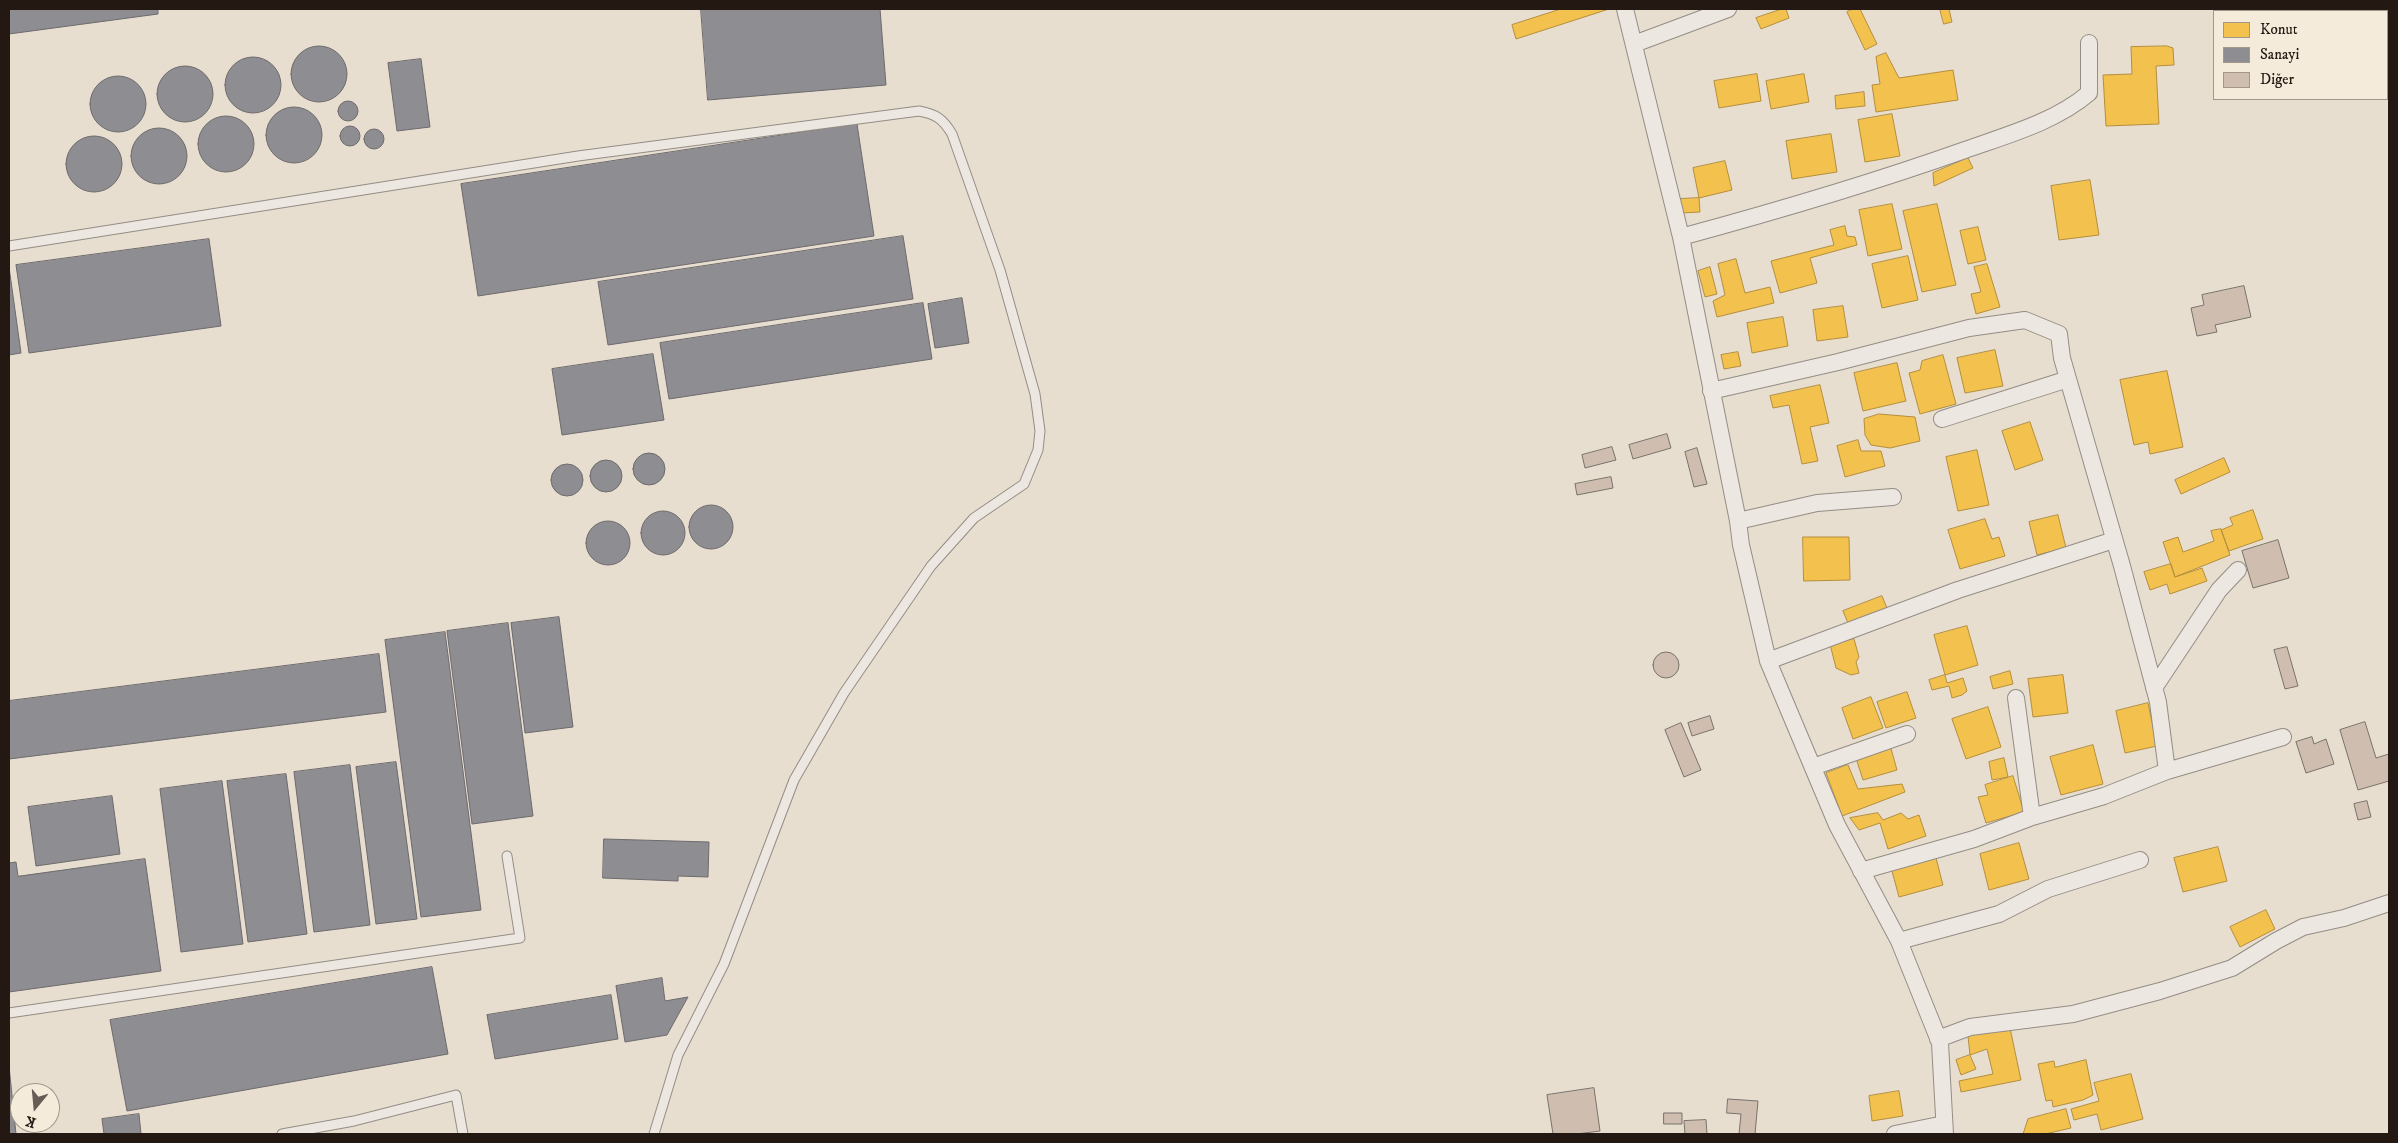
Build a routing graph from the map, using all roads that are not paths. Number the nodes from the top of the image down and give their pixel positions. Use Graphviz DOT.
graph roads {
  1 [pos="1625,9"];
  2 [pos="1728,9"];
  3 [pos="2090,43"];
  4 [pos="1634,44"];
  5 [pos="1681,237"];
  6 [pos="9,246"];
  7 [pos="2068,380"];
  8 [pos="1711,391"];
  9 [pos="1942,419"];
  10 [pos="1893,497"];
  11 [pos="1738,521"];
  12 [pos="2114,540"];
  13 [pos="2238,570"];
  14 [pos="1768,661"];
  15 [pos="2154,688"];
  16 [pos="2016,698"];
  17 [pos="1908,734"];
  18 [pos="2283,737"];
  19 [pos="1813,767"];
  20 [pos="2167,771"];
  21 [pos="2032,817"];
  22 [pos="507,856"];
  23 [pos="2140,860"];
  24 [pos="1860,871"];
  25 [pos="2389,903"];
  26 [pos="1899,941"];
  27 [pos="9,1012"];
  28 [pos="1938,1039"];
  29 [pos="1945,1129"];
  30 [pos="282,1134"];
  31 [pos="463,1134"];
  32 [pos="654,1134"];
  33 [pos="1896,1134"];
  1 -- 4 [label="street"];
  2 -- 4 [label="street"];
  3 -- 5 [label="street"];
  4 -- 5 [label="street"];
  5 -- 8 [label="street"];
  6 -- 32 [label="lane"];
  7 -- 8 [label="street"];
  7 -- 9 [label="street"];
  7 -- 12 [label="street"];
  8 -- 11 [label="street"];
  10 -- 11 [label="street"];
  11 -- 14 [label="street"];
  12 -- 14 [label="street"];
  12 -- 15 [label="street"];
  13 -- 15 [label="street"];
  14 -- 19 [label="street"];
  15 -- 20 [label="street"];
  16 -- 21 [label="street"];
  17 -- 19 [label="street"];
  18 -- 20 [label="street"];
  19 -- 24 [label="street"];
  20 -- 21 [label="street"];
  21 -- 24 [label="street"];
  22 -- 27 [label="lane"];
  23 -- 26 [label="street"];
  24 -- 26 [label="street"];
  25 -- 28 [label="street"];
  26 -- 28 [label="street"];
  28 -- 29 [label="street"];
  29 -- 33 [label="street"];
  30 -- 31 [label="lane"];
}
